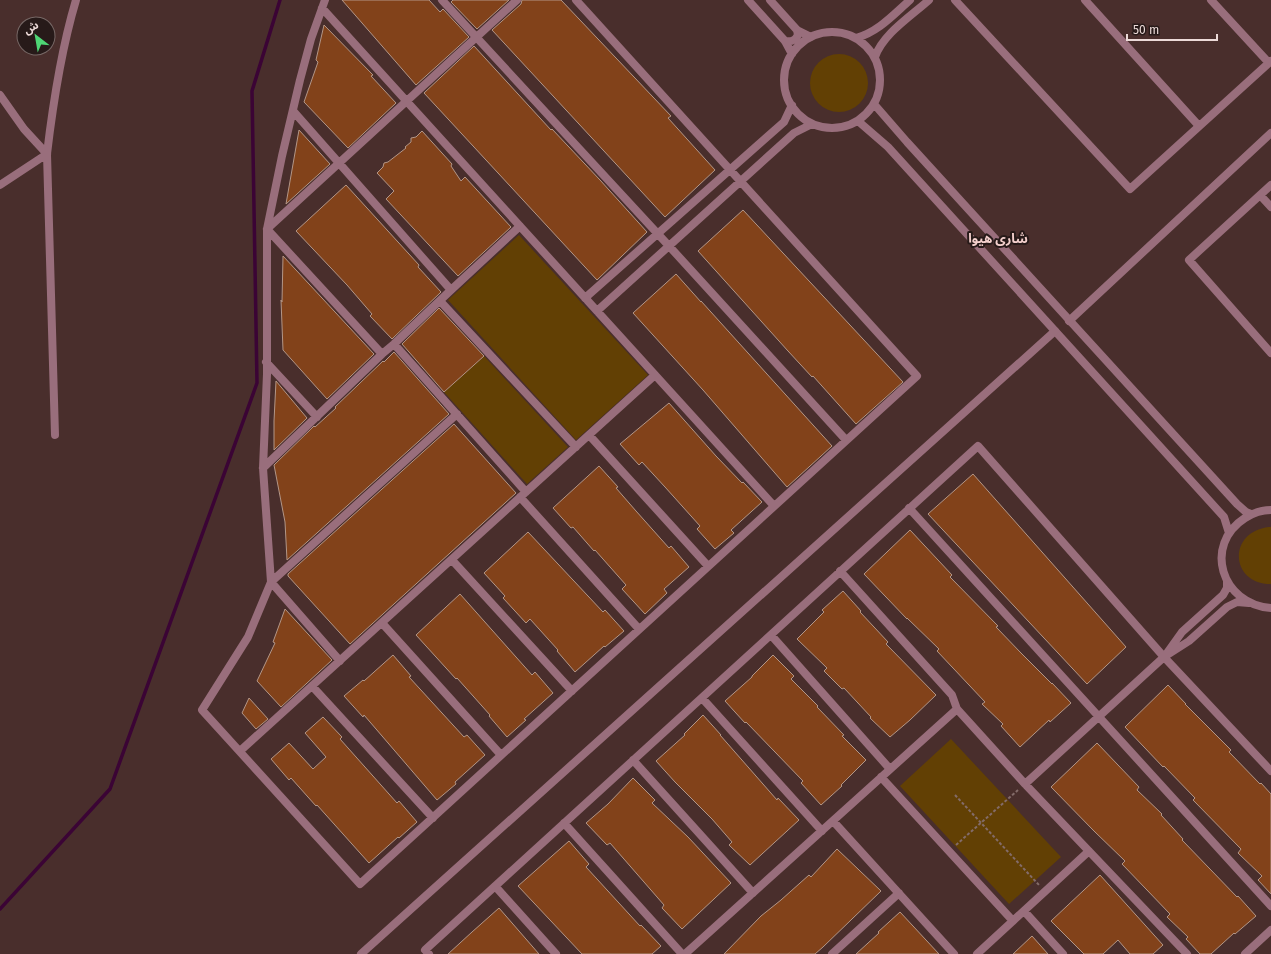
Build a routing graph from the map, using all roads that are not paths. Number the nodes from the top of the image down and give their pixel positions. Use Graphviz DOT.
graph roads {
  1 [pos="76,0"];
  2 [pos="325,0"];
  3 [pos="442,0"];
  4 [pos="517,0"];
  5 [pos="576,0"];
  6 [pos="748,0"];
  7 [pos="770,0"];
  8 [pos="910,0"];
  9 [pos="929,0"];
  10 [pos="955,0"];
  11 [pos="1085,0"];
  12 [pos="1211,0"];
  13 [pos="322,8"];
  14 [pos="797,30"];
  15 [pos="477,37"];
  16 [pos="811,37"];
  17 [pos="856,38"];
  18 [pos="785,41"];
  19 [pos="792,54"];
  20 [pos="875,57"];
  21 [pos="1270,62"];
  22 [pos="0,95"];
  23 [pos="406,102"];
  24 [pos="874,104"];
  25 [pos="792,105"];
  26 [pos="294,112"];
  27 [pos="858,121"];
  28 [pos="812,124"];
  29 [pos="1199,126"];
  30 [pos="1271,133"];
  31 [pos="47,154"];
  32 [pos="339,163"];
  33 [pos="731,170"];
  34 [pos="741,181"];
  35 [pos="0,185"];
  36 [pos="1271,185"];
  37 [pos="1260,195"];
  38 [pos="1271,207"];
  39 [pos="520,226"];
  40 [pos="267,229"];
  41 [pos="658,234"];
  42 [pos="669,246"];
  43 [pos="451,290"];
  44 [pos="586,298"];
  45 [pos="440,301"];
  46 [pos="597,311"];
  47 [pos="1069,321"];
  48 [pos="1056,331"];
  49 [pos="394,344"];
  50 [pos="1271,353"];
  51 [pos="382,354"];
  52 [pos="266,362"];
  53 [pos="655,375"];
  54 [pos="457,414"];
  55 [pos="317,417"];
  56 [pos="55,435"];
  57 [pos="589,435"];
  58 [pos="846,440"];
  59 [pos="576,447"];
  60 [pos="263,468"];
  61 [pos="523,495"];
  62 [pos="774,506"];
  63 [pos="909,508"];
  64 [pos="1271,510"];
  65 [pos="1251,514"];
  66 [pos="1229,533"];
  67 [pos="452,560"];
  68 [pos="708,566"];
  69 [pos="840,572"];
  70 [pos="1227,581"];
  71 [pos="271,582"];
  72 [pos="1249,603"];
  73 [pos="1271,608"];
  74 [pos="382,623"];
  75 [pos="639,629"];
  76 [pos="771,635"];
  77 [pos="1164,657"];
  78 [pos="340,661"];
  79 [pos="312,686"];
  80 [pos="572,690"];
  81 [pos="702,698"];
  82 [pos="957,709"];
  83 [pos="1098,717"];
  84 [pos="240,751"];
  85 [pos="501,755"];
  86 [pos="633,760"];
  87 [pos="890,768"];
  88 [pos="1271,771"];
  89 [pos="881,777"];
  90 [pos="1025,784"];
  91 [pos="432,818"];
  92 [pos="832,821"];
  93 [pos="564,823"];
  94 [pos="822,831"];
  95 [pos="1089,851"];
  96 [pos="495,886"];
  97 [pos="753,893"];
  98 [pos="899,893"];
  99 [pos="1271,906"];
  100 [pos="1024,911"];
  101 [pos="1013,921"];
  102 [pos="1271,930"];
  103 [pos="361,954"];
  104 [pos="429,954"];
  105 [pos="556,954"];
  106 [pos="682,954"];
  107 [pos="685,954"];
  108 [pos="832,954"];
  109 [pos="954,954"];
  110 [pos="977,954"];
  111 [pos="1062,954"];
  112 [pos="1187,954"];
  113 [pos="1245,954"];
  1 -- 31 [label="street"];
  2 -- 13 [label="street"];
  3 -- 15 [label="street"];
  4 -- 15 [label="street"];
  5 -- 33 [label="street"];
  6 -- 18 [label="street"];
  7 -- 14 [label="street"];
  8 -- 17 [label="street"];
  9 -- 20 [label="street"];
  10 -- 29 [label="street"];
  11 -- 29 [label="street"];
  12 -- 21 [label="street"];
  13 -- 23 [label="street"];
  13 -- 26 [label="street"];
  14 -- 16 [label="street"];
  14 -- 18 [label="street"];
  15 -- 23 [label="street"];
  15 -- 41 [label="street"];
  16 -- 17 [label="street"];
  16 -- 19 [label="street"];
  17 -- 20 [label="street"];
  18 -- 19 [label="street"];
  19 -- 25 [label="street"];
  20 -- 24 [label="street"];
  21 -- 29 [label="street"];
  22 -- 31 [label="street"];
  23 -- 32 [label="street"];
  23 -- 39 [label="street"];
  24 -- 27 [label="street"];
  24 -- 47 [label="street"];
  25 -- 28 [label="street"];
  25 -- 33 [label="street"];
  26 -- 32 [label="street"];
  26 -- 40 [label="street"];
  27 -- 28 [label="street"];
  27 -- 48 [label="street"];
  28 -- 34 [label="street"];
  30 -- 47 [label="street"];
  31 -- 35 [label="street"];
  31 -- 56 [label="street"];
  32 -- 40 [label="street"];
  32 -- 43 [label="street"];
  33 -- 34 [label="street"];
  33 -- 41 [label="street"];
  34 -- 42 [label="street"];
  34 -- 58 [label="street"];
  36 -- 37 [label="street"];
  37 -- 38 [label="street"];
  37 -- 50 [label="street"];
  39 -- 43 [label="street"];
  39 -- 44 [label="street"];
  40 -- 51 [label="street"];
  40 -- 52 [label="street"];
  41 -- 42 [label="street"];
  41 -- 44 [label="street"];
  42 -- 46 [label="street"];
  42 -- 58 [label="street"];
  43 -- 45 [label="street"];
  44 -- 46 [label="street"];
  45 -- 49 [label="street"];
  45 -- 59 [label="street"];
  46 -- 53 [label="street"];
  47 -- 65 [label="street"];
  48 -- 66 [label="street"];
  48 -- 103 [label="street"];
  49 -- 51 [label="street"];
  49 -- 54 [label="street"];
  51 -- 55 [label="street"];
  52 -- 55 [label="street"];
  52 -- 60 [label="street"];
  53 -- 57 [label="street"];
  53 -- 62 [label="street"];
  54 -- 61 [label="street"];
  54 -- 71 [label="street"];
  55 -- 60 [label="street"];
  57 -- 59 [label="street"];
  57 -- 68 [label="street"];
  58 -- 62 [label="street"];
  59 -- 61 [label="street"];
  60 -- 71 [label="street"];
  61 -- 67 [label="street"];
  61 -- 75 [label="street"];
  62 -- 68 [label="street"];
  63 -- 69 [label="street"];
  63 -- 77 [label="street"];
  63 -- 83 [label="street"];
  64 -- 65 [label="street"];
  65 -- 66 [label="street"];
  66 -- 70 [label="street"];
  67 -- 74 [label="street"];
  67 -- 80 [label="street"];
  68 -- 75 [label="street"];
  69 -- 76 [label="street"];
  69 -- 82 [label="street"];
  70 -- 72 [label="street"];
  70 -- 77 [label="street"];
  71 -- 78 [label="street"];
  71 -- 84 [label="street"];
  72 -- 73 [label="street"];
  72 -- 77 [label="street"];
  74 -- 78 [label="street"];
  74 -- 85 [label="street"];
  75 -- 80 [label="street"];
  76 -- 81 [label="street"];
  76 -- 87 [label="street"];
  77 -- 83 [label="street"];
  77 -- 88 [label="street"];
  78 -- 79 [label="street"];
  79 -- 84 [label="street"];
  79 -- 91 [label="street"];
  80 -- 85 [label="street"];
  81 -- 86 [label="street"];
  81 -- 94 [label="street"];
  82 -- 87 [label="street"];
  82 -- 90 [label="street"];
  83 -- 90 [label="street"];
  83 -- 99 [label="street"];
  84 -- 91 [label="street"];
  85 -- 91 [label="street"];
  86 -- 93 [label="street"];
  86 -- 97 [label="street"];
  87 -- 89 [label="street"];
  89 -- 92 [label="street"];
  89 -- 101 [label="street"];
  90 -- 95 [label="street"];
  92 -- 94 [label="street"];
  92 -- 98 [label="street"];
  93 -- 96 [label="street"];
  93 -- 106 [label="street"];
  94 -- 97 [label="street"];
  95 -- 100 [label="street"];
  95 -- 112 [label="street"];
  96 -- 104 [label="street"];
  96 -- 105 [label="street"];
  97 -- 107 [label="street"];
  98 -- 108 [label="street"];
  98 -- 109 [label="street"];
  100 -- 101 [label="street"];
  100 -- 111 [label="street"];
  101 -- 110 [label="street"];
  102 -- 113 [label="street"];
}
